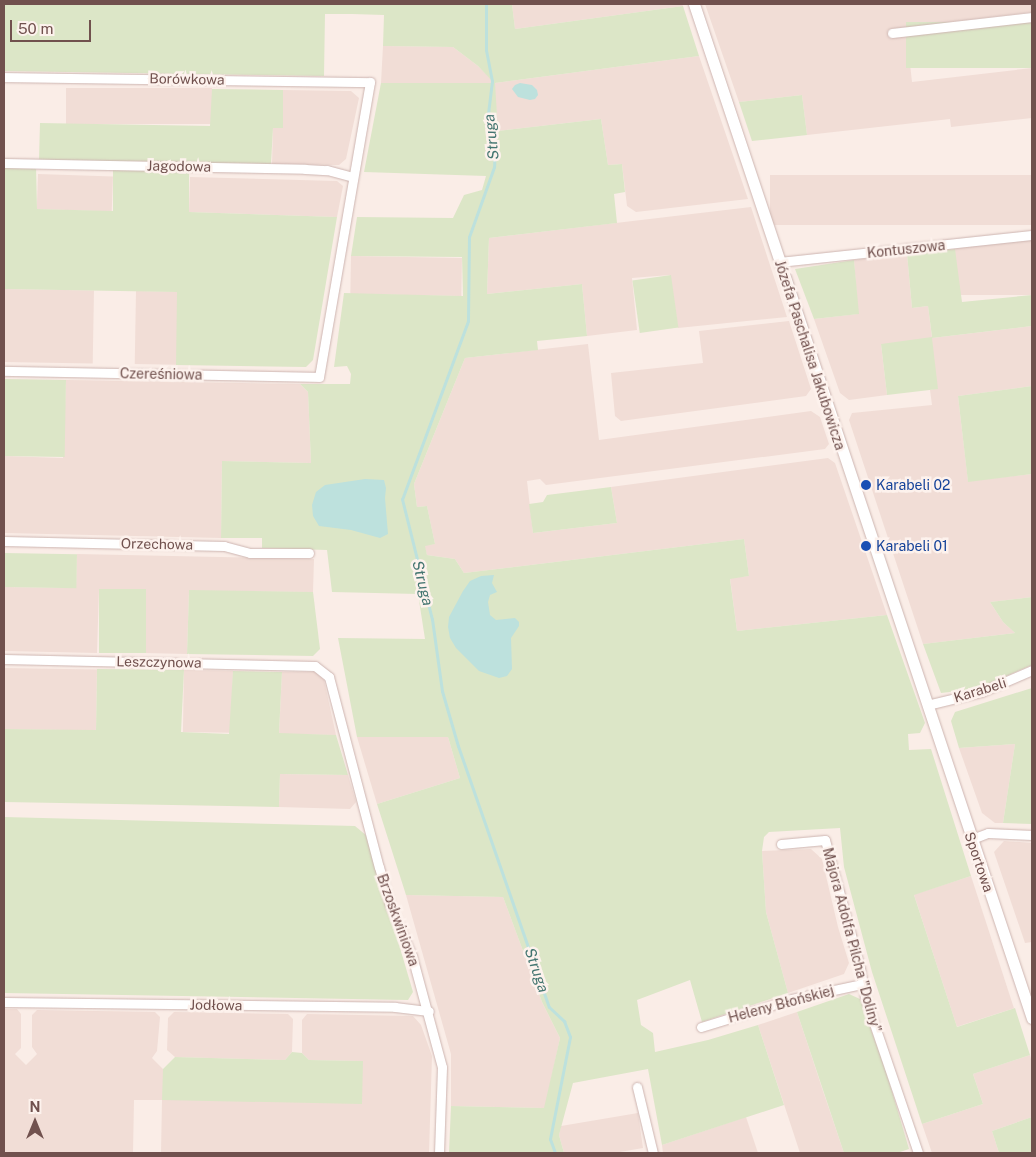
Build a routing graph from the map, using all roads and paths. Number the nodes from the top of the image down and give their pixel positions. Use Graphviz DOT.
graph roads {
  1 [pos="694,4"];
  2 [pos="1032,17"];
  3 [pos="892,33"];
  4 [pos="4,77"];
  5 [pos="4,163"];
  6 [pos="353,177"];
  7 [pos="1032,235"];
  8 [pos="780,262"];
  9 [pos="4,371"];
  10 [pos="4,541"];
  11 [pos="309,553"];
  12 [pos="4,659"];
  13 [pos="315,666"];
  14 [pos="1032,670"];
  15 [pos="927,705"];
  16 [pos="1032,835"];
  17 [pos="972,839"];
  18 [pos="781,844"];
  19 [pos="862,984"];
  20 [pos="4,1002"];
  21 [pos="429,1011"];
  22 [pos="1032,1018"];
  23 [pos="701,1027"];
  24 [pos="637,1087"];
  25 [pos="439,1153"];
  26 [pos="653,1153"];
  27 [pos="918,1153"];
  1 -- 8 [label="street, Józefa Paschalisa Jakubowicza"];
  2 -- 3 [label="street"];
  4 -- 6 [label="street, Borówkowa"];
  5 -- 6 [label="street, Jagodowa"];
  6 -- 9 [label="street, Czereśniowa"];
  7 -- 8 [label="street, Kontuszowa"];
  8 -- 15 [label="street, Józefa Paschalisa Jakubowicza"];
  10 -- 11 [label="street, Orzechowa"];
  12 -- 13 [label="street, Leszczynowa"];
  13 -- 21 [label="street, Brzoskwiniowa"];
  14 -- 15 [label="street, Karabeli"];
  15 -- 17 [label="street, Sportowa"];
  16 -- 17 [label="street"];
  17 -- 22 [label="street, Sportowa"];
  18 -- 19 [label="street, Majora Adolfa Pilcha \"Doliny\""];
  19 -- 23 [label="street, Heleny Błońskiej"];
  19 -- 27 [label="street, Majora Adolfa Pilcha \"Doliny\""];
  20 -- 21 [label="street, Jodłowa"];
  21 -- 25 [label="street, Brzoskwiniowa"];
  24 -- 26 [label="street"];
}
